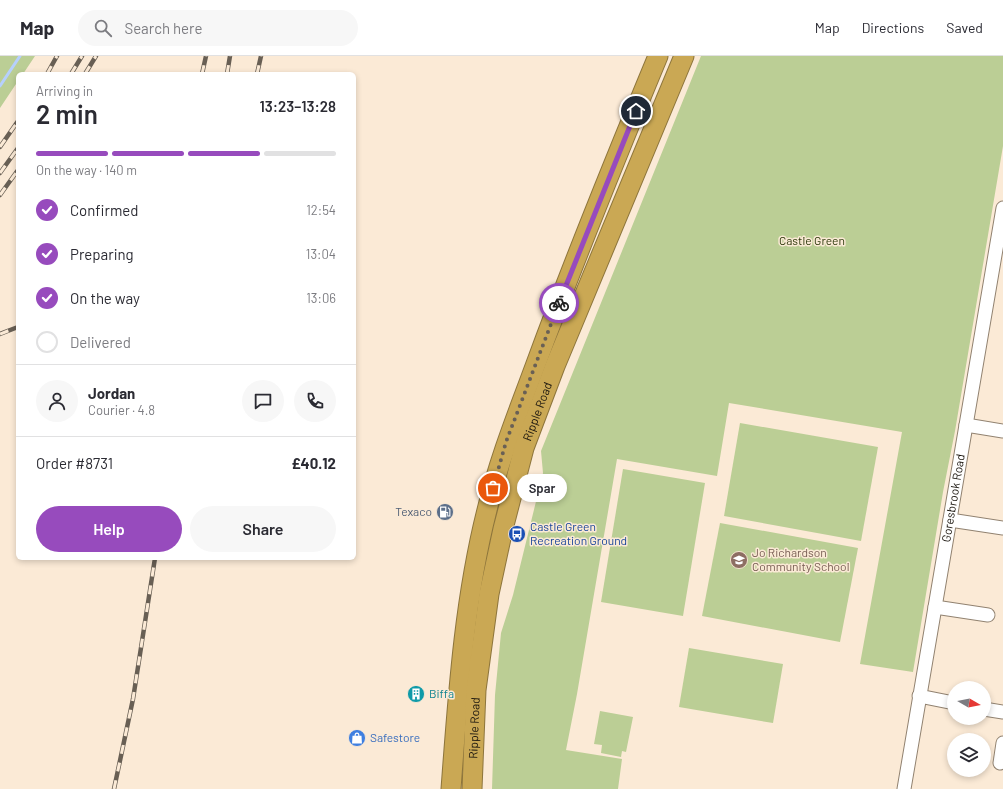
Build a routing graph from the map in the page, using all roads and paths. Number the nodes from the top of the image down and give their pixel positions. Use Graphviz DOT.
graph roads {
  1 [pos="658,56"];
  2 [pos="684,56"];
  3 [pos="1003,208"];
  4 [pos="966,425"];
  5 [pos="1003,431"];
  6 [pos="950,520"];
  7 [pos="1003,528"];
  8 [pos="935,608"];
  9 [pos="988,616"];
  10 [pos="920,696"];
  11 [pos="947,702"];
  12 [pos="991,710"];
  13 [pos="1003,712"];
  14 [pos="1003,743"];
  15 [pos="1000,764"];
  16 [pos="451,789"];
  17 [pos="472,789"];
  18 [pos="904,789"];
  1 -- 16 [label="highway, Ripple Road"];
  2 -- 17 [label="highway, Ripple Road"];
  3 -- 4 [label="street, Goresbrook Road"];
  4 -- 5 [label="street"];
  4 -- 6 [label="street, Goresbrook Road"];
  6 -- 7 [label="street"];
  6 -- 8 [label="street, Goresbrook Road"];
  8 -- 9 [label="street"];
  8 -- 10 [label="street, Goresbrook Road"];
  10 -- 11 [label="street"];
  10 -- 18 [label="street, Goresbrook Road"];
  12 -- 13 [label="street"];
  14 -- 15 [label="street"];
}
